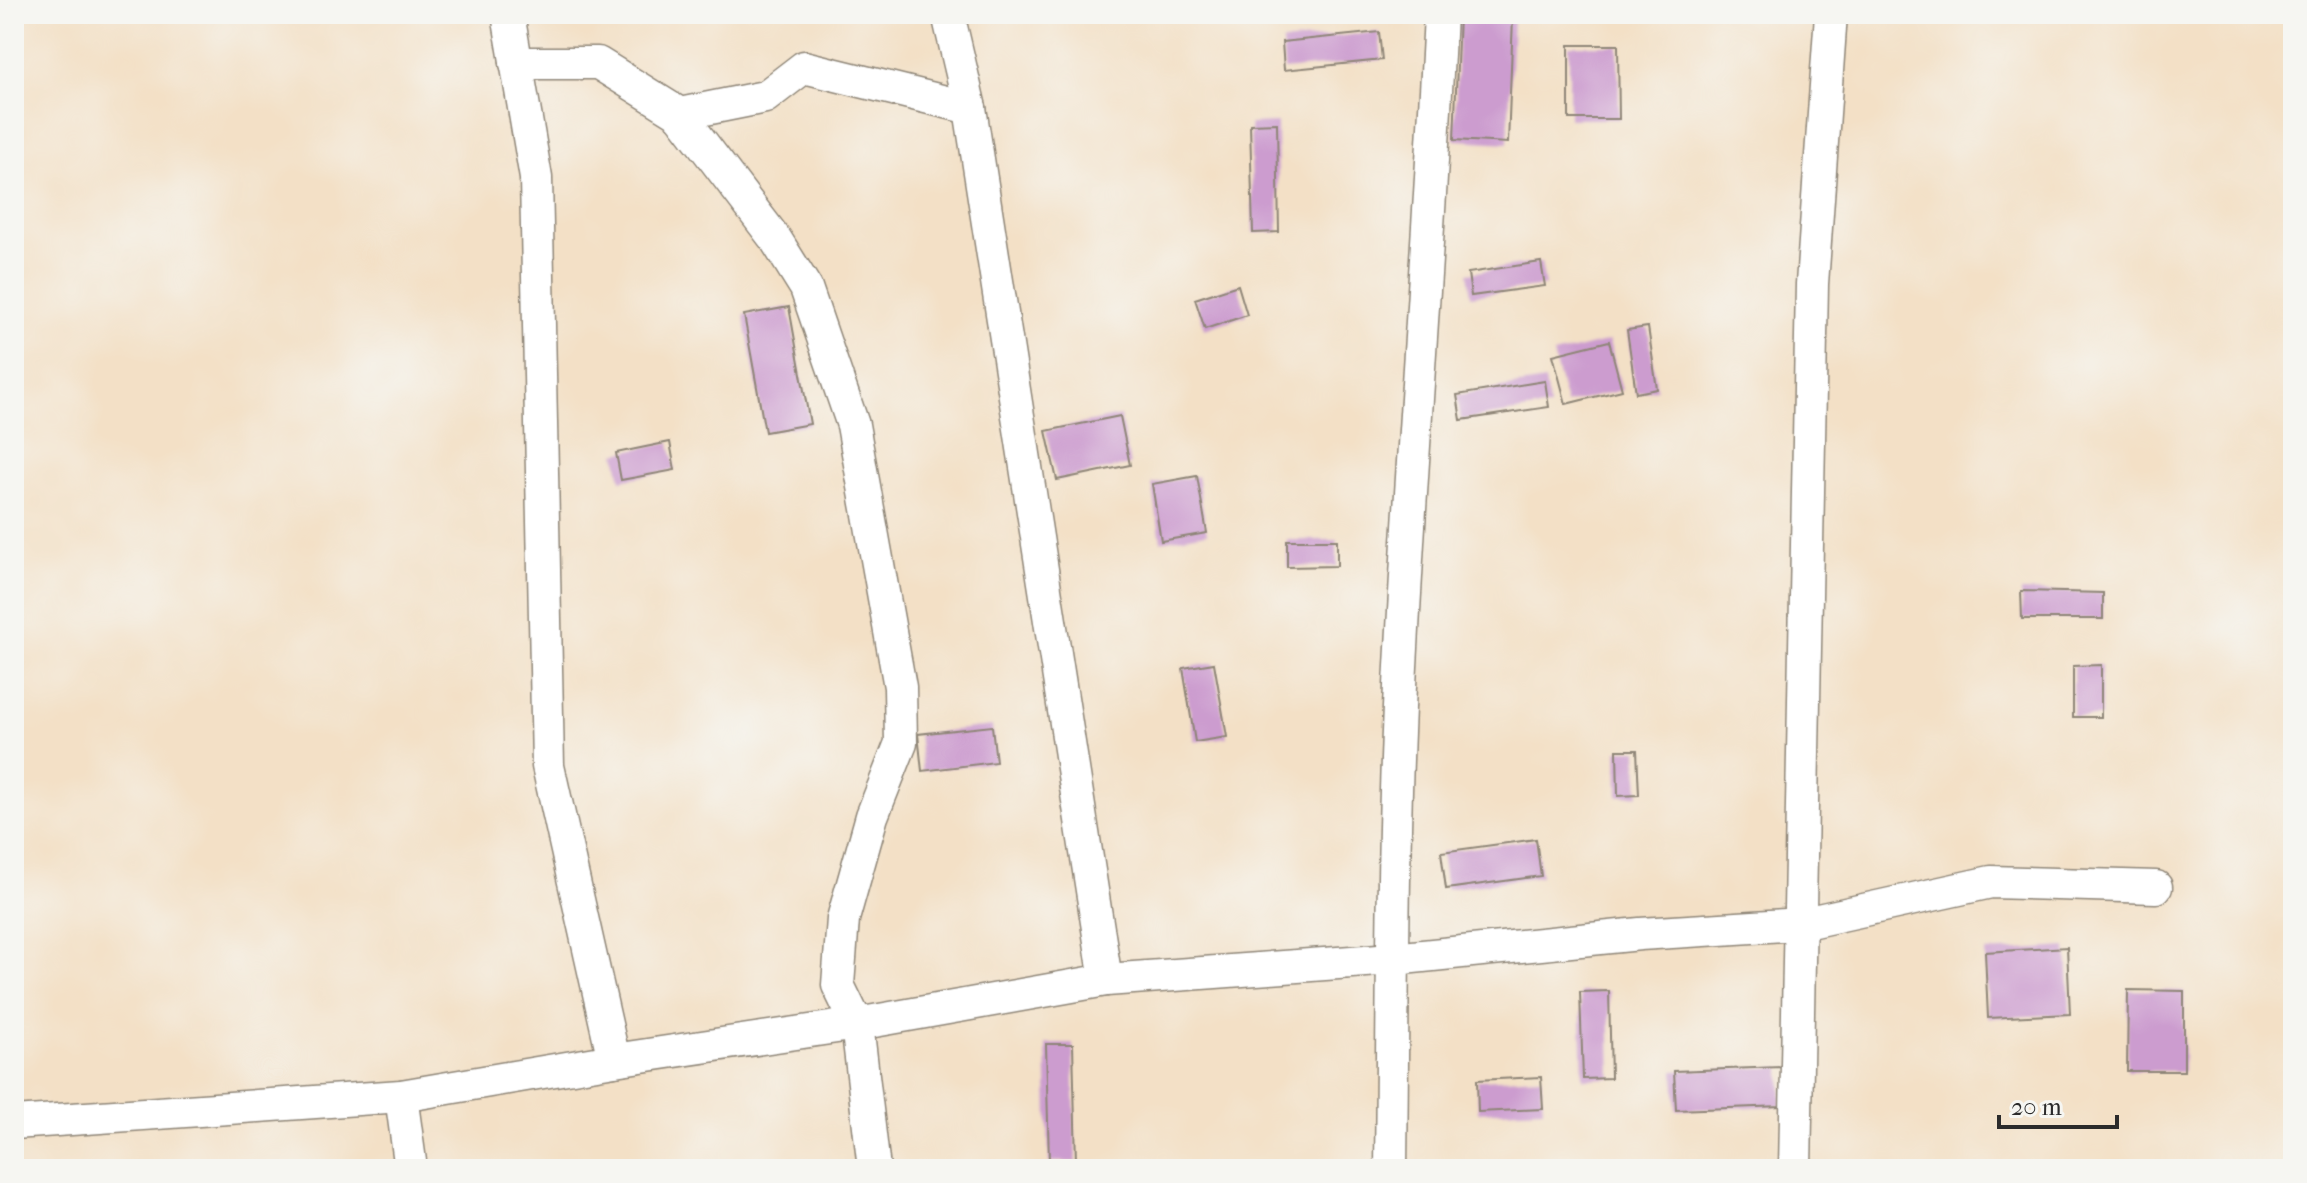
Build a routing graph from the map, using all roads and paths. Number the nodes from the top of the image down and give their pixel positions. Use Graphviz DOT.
graph roads {
  1 [pos="508,14"];
  2 [pos="948,14"];
  3 [pos="1440,14"];
  4 [pos="1831,14"];
  5 [pos="516,63"];
  6 [pos="970,108"];
  7 [pos="680,114"];
  8 [pos="2156,887"];
  9 [pos="1800,924"];
  10 [pos="1393,959"];
  11 [pos="1106,980"];
  12 [pos="857,1024"];
  13 [pos="614,1060"];
  14 [pos="401,1096"];
  15 [pos="14,1123"];
  16 [pos="411,1169"];
  17 [pos="874,1169"];
  18 [pos="1391,1169"];
  19 [pos="1795,1169"];
  1 -- 5 [label="street"];
  2 -- 6 [label="street"];
  3 -- 10 [label="street"];
  4 -- 9 [label="street"];
  5 -- 7 [label="street"];
  5 -- 13 [label="street"];
  6 -- 7 [label="street"];
  6 -- 11 [label="street"];
  7 -- 12 [label="street"];
  8 -- 9 [label="street"];
  9 -- 10 [label="street"];
  9 -- 19 [label="street"];
  10 -- 11 [label="street"];
  10 -- 18 [label="street"];
  11 -- 12 [label="street"];
  12 -- 13 [label="street"];
  12 -- 17 [label="street"];
  13 -- 14 [label="street"];
  14 -- 15 [label="street"];
  14 -- 16 [label="street"];
}
